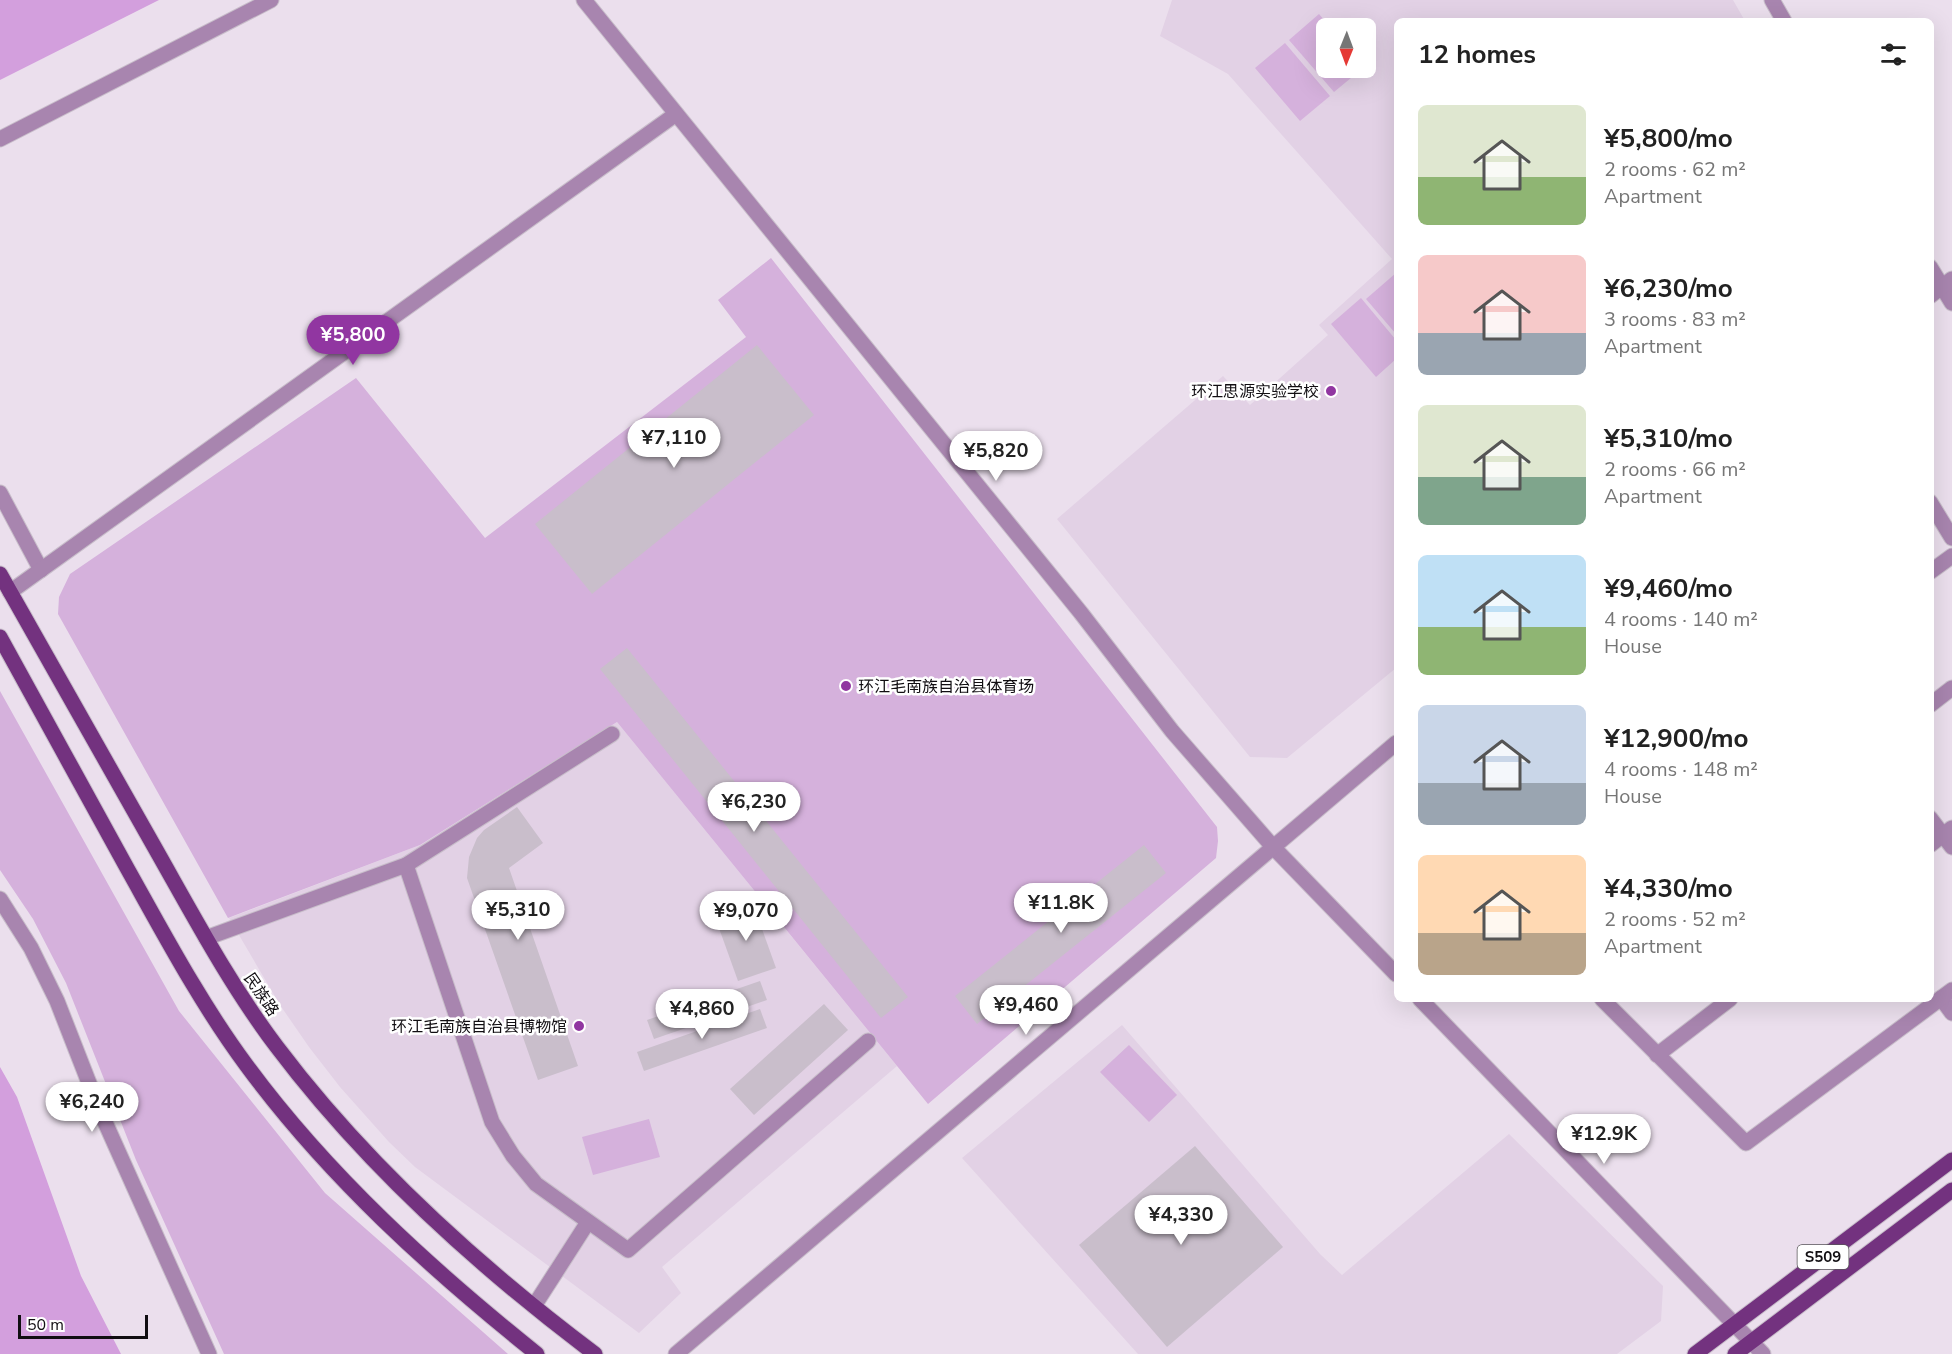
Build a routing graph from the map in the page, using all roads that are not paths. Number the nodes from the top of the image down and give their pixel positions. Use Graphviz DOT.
graph roads {
  1 [pos="271,0"];
  2 [pos="584,0"];
  3 [pos="1772,0"];
  4 [pos="1782,18"];
  5 [pos="676,114"];
  6 [pos="0,139"];
  7 [pos="1934,274"];
  8 [pos="1942,287"];
  9 [pos="1952,303"];
  10 [pos="0,493"];
  11 [pos="1934,509"];
  12 [pos="1952,538"];
  13 [pos="1952,556"];
  14 [pos="1934,569"];
  15 [pos="41,570"];
  16 [pos="0,574"];
  17 [pos="10,592"];
  18 [pos="0,637"];
  19 [pos="1952,688"];
  20 [pos="1934,702"];
  21 [pos="612,735"];
  22 [pos="1394,745"];
  23 [pos="1934,822"];
  24 [pos="1949,837"];
  25 [pos="1934,843"];
  26 [pos="1274,847"];
  27 [pos="406,865"];
  28 [pos="0,899"];
  29 [pos="206,938"];
  30 [pos="1394,972"];
  31 [pos="1947,994"];
  32 [pos="1423,1002"];
  33 [pos="1605,1002"];
  34 [pos="1726,1002"];
  35 [pos="1952,1013"];
  36 [pos="868,1041"];
  37 [pos="1657,1055"];
  38 [pos="1952,1160"];
  39 [pos="1952,1190"];
  40 [pos="588,1222"];
  41 [pos="534,1306"];
  42 [pos="1734,1324"];
  43 [pos="1752,1342"];
  44 [pos="209,1354"];
  45 [pos="537,1354"];
  46 [pos="595,1354"];
  47 [pos="676,1354"];
  48 [pos="1695,1354"];
  49 [pos="1735,1354"];
  50 [pos="1763,1354"];
  1 -- 6 [label="street"];
  2 -- 5 [label="street"];
  3 -- 4 [label="street"];
  5 -- 15 [label="street"];
  5 -- 26 [label="street"];
  7 -- 8 [label="street"];
  8 -- 9 [label="street"];
  10 -- 15 [label="street"];
  11 -- 12 [label="street"];
  13 -- 14 [label="street"];
  15 -- 17 [label="street"];
  16 -- 17 [label="main road, 民族路"];
  17 -- 29 [label="main road, 民族路"];
  18 -- 45 [label="main road"];
  19 -- 20 [label="street"];
  21 -- 27 [label="street"];
  22 -- 26 [label="street"];
  23 -- 24 [label="street"];
  24 -- 25 [label="street"];
  26 -- 30 [label="street"];
  26 -- 47 [label="street"];
  27 -- 29 [label="street"];
  27 -- 40 [label="street"];
  28 -- 44 [label="street"];
  29 -- 41 [label="main road, 民族路"];
  31 -- 35 [label="street"];
  31 -- 37 [label="street"];
  32 -- 42 [label="street"];
  33 -- 37 [label="street"];
  34 -- 37 [label="street"];
  36 -- 40 [label="street"];
  38 -- 42 [label="main road, S509"];
  39 -- 43 [label="main road, S509"];
  40 -- 41 [label="street"];
  41 -- 46 [label="main road, 民族路"];
  42 -- 43 [label="street"];
  42 -- 48 [label="main road, S509"];
  43 -- 49 [label="main road, S509"];
  43 -- 50 [label="street"];
}
